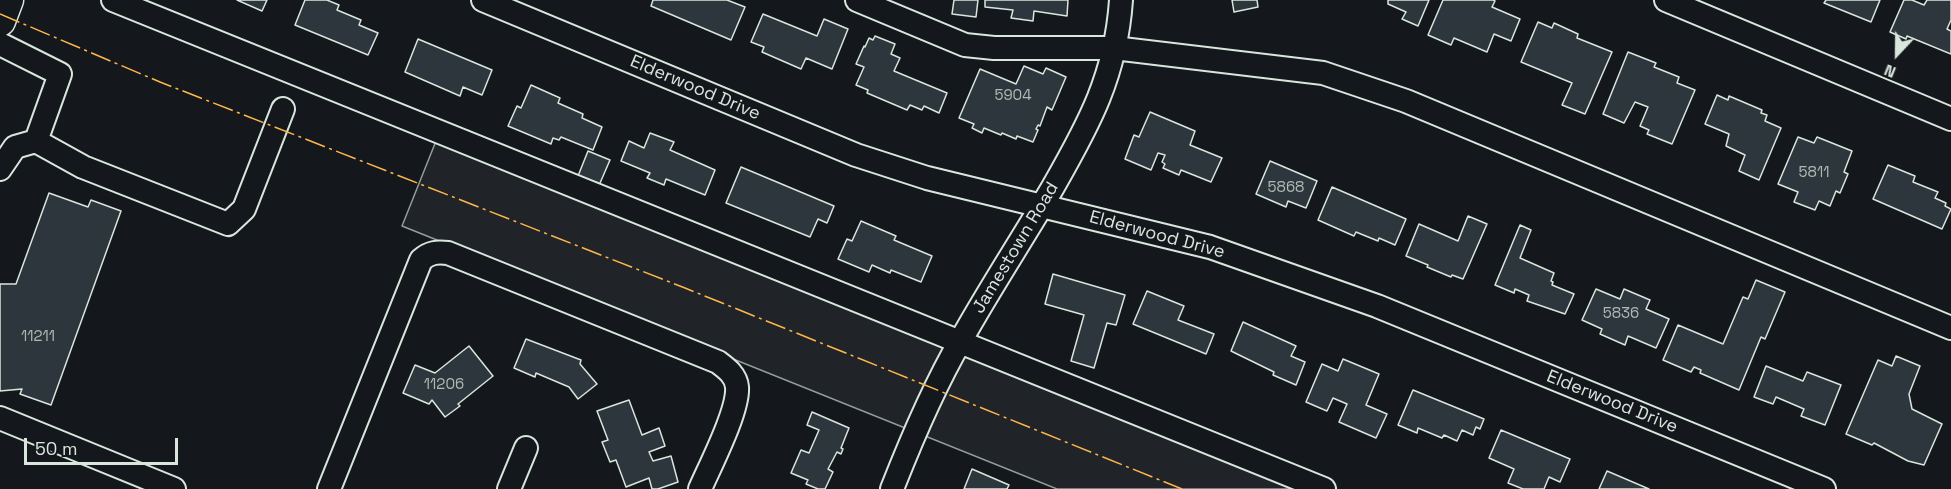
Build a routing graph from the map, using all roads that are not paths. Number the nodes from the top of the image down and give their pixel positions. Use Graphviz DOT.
graph roads {
  1 [pos="9,0"];
  2 [pos="113,0"];
  3 [pos="483,0"];
  4 [pos="857,0"];
  5 [pos="1121,0"];
  6 [pos="1666,0"];
  7 [pos="0,21"];
  8 [pos="0,44"];
  9 [pos="1114,48"];
  10 [pos="283,109"];
  11 [pos="1951,119"];
  12 [pos="36,141"];
  13 [pos="0,169"];
  14 [pos="1042,206"];
  15 [pos="1951,328"];
  16 [pos="960,341"];
  17 [pos="0,418"];
  18 [pos="526,448"];
  19 [pos="174,489"];
  20 [pos="330,489"];
  21 [pos="509,489"];
  22 [pos="700,489"];
  23 [pos="892,489"];
  24 [pos="1324,489"];
  25 [pos="1824,489"];
  1 -- 7 [label="main road"];
  2 -- 16 [label="street"];
  3 -- 14 [label="street, Elderwood Drive"];
  4 -- 9 [label="street"];
  5 -- 9 [label="street, Jamestown Road"];
  6 -- 11 [label="street"];
  8 -- 12 [label="street"];
  9 -- 14 [label="street, Jamestown Road"];
  9 -- 15 [label="street"];
  10 -- 12 [label="street"];
  12 -- 13 [label="street"];
  14 -- 16 [label="street, Jamestown Road"];
  14 -- 25 [label="street, Elderwood Drive"];
  16 -- 23 [label="street, Jamestown Road"];
  16 -- 24 [label="street"];
  17 -- 19 [label="street"];
  18 -- 21 [label="street"];
  20 -- 22 [label="street"];
}
